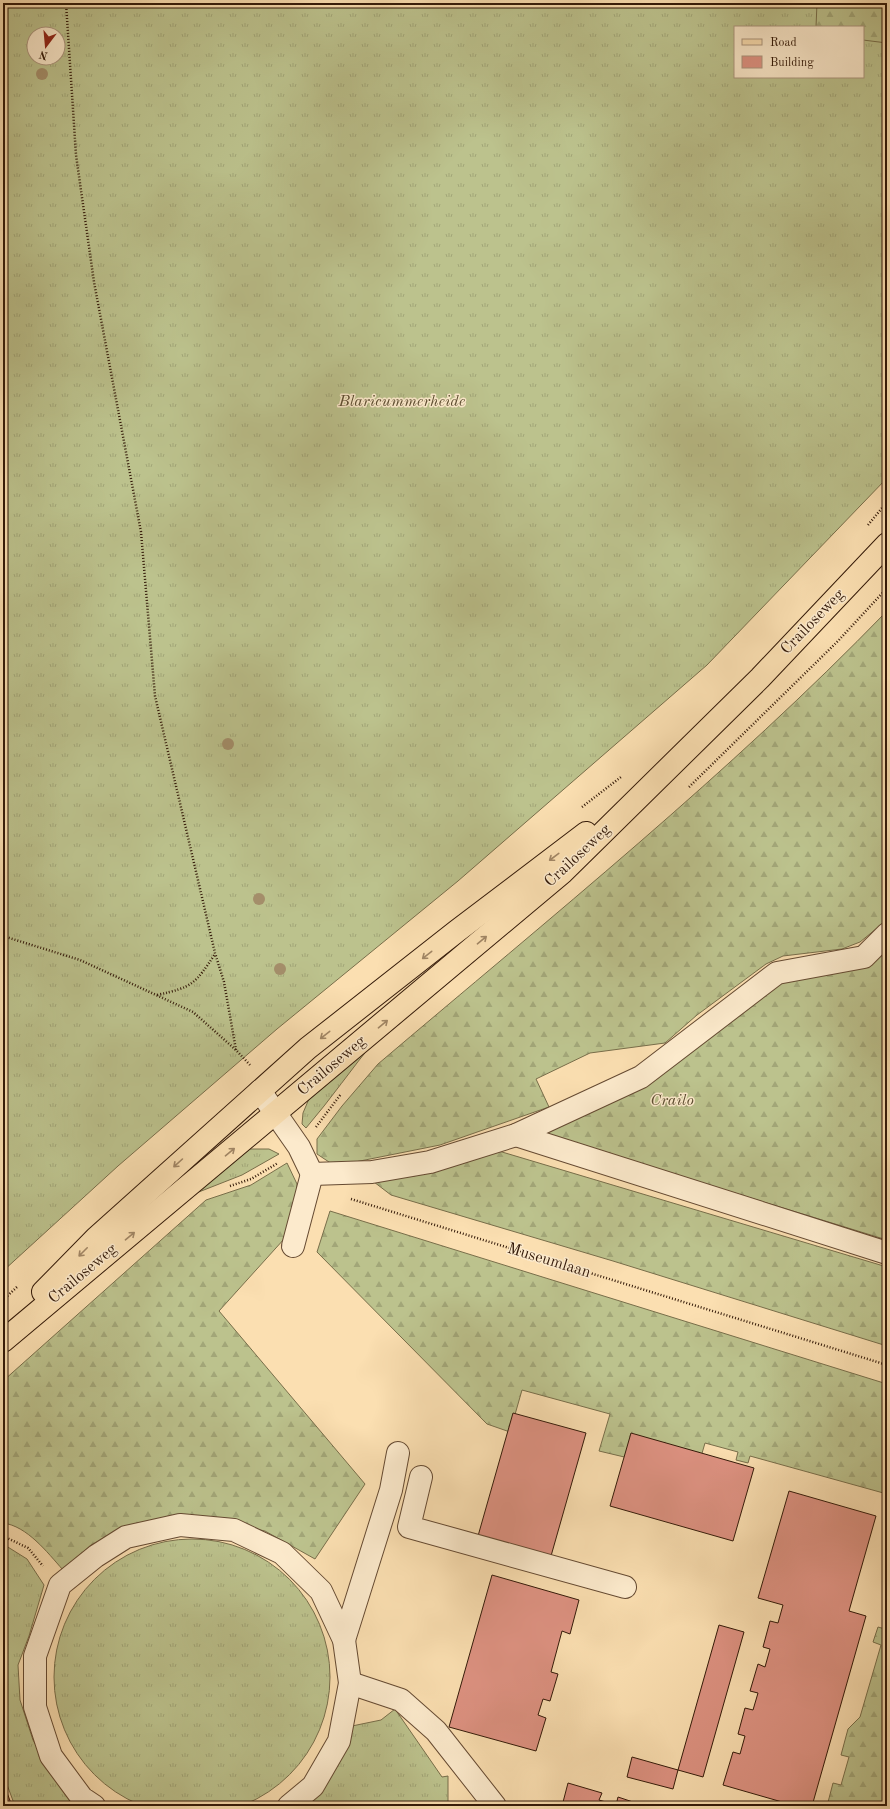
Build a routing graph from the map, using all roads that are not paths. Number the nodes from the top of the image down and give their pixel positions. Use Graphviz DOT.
graph roads {
  1 [pos="887,544"];
  2 [pos="653,783"];
  3 [pos="887,934"];
  4 [pos="257,1081"];
  5 [pos="275,1113"];
  6 [pos="516,1134"];
  7 [pos="312,1174"];
  8 [pos="293,1246"];
  9 [pos="887,1253"];
  10 [pos="3,1332"];
  11 [pos="3,1341"];
  12 [pos="398,1453"];
  13 [pos="421,1477"];
  14 [pos="625,1587"];
  15 [pos="344,1640"];
  16 [pos="350,1683"];
  17 [pos="94,1806"];
  18 [pos="289,1806"];
  19 [pos="495,1806"];
  1 -- 2 [label="main road, Crailoseweg"];
  2 -- 4 [label="main road, Crailoseweg, one-way"];
  5 -- 2 [label="main road, Crailoseweg, one-way"];
  3 -- 6 [label="street"];
  4 -- 5 [label="street"];
  4 -- 10 [label="main road, Crailoseweg, one-way"];
  5 -- 7 [label="street"];
  11 -- 5 [label="main road, Crailoseweg, one-way"];
  6 -- 7 [label="street"];
  6 -- 9 [label="street"];
  7 -- 8 [label="street"];
  12 -- 15 [label="street"];
  13 -- 14 [label="street"];
  15 -- 16 [label="street"];
  15 -- 17 [label="street"];
  16 -- 18 [label="street"];
  16 -- 19 [label="street"];
}
